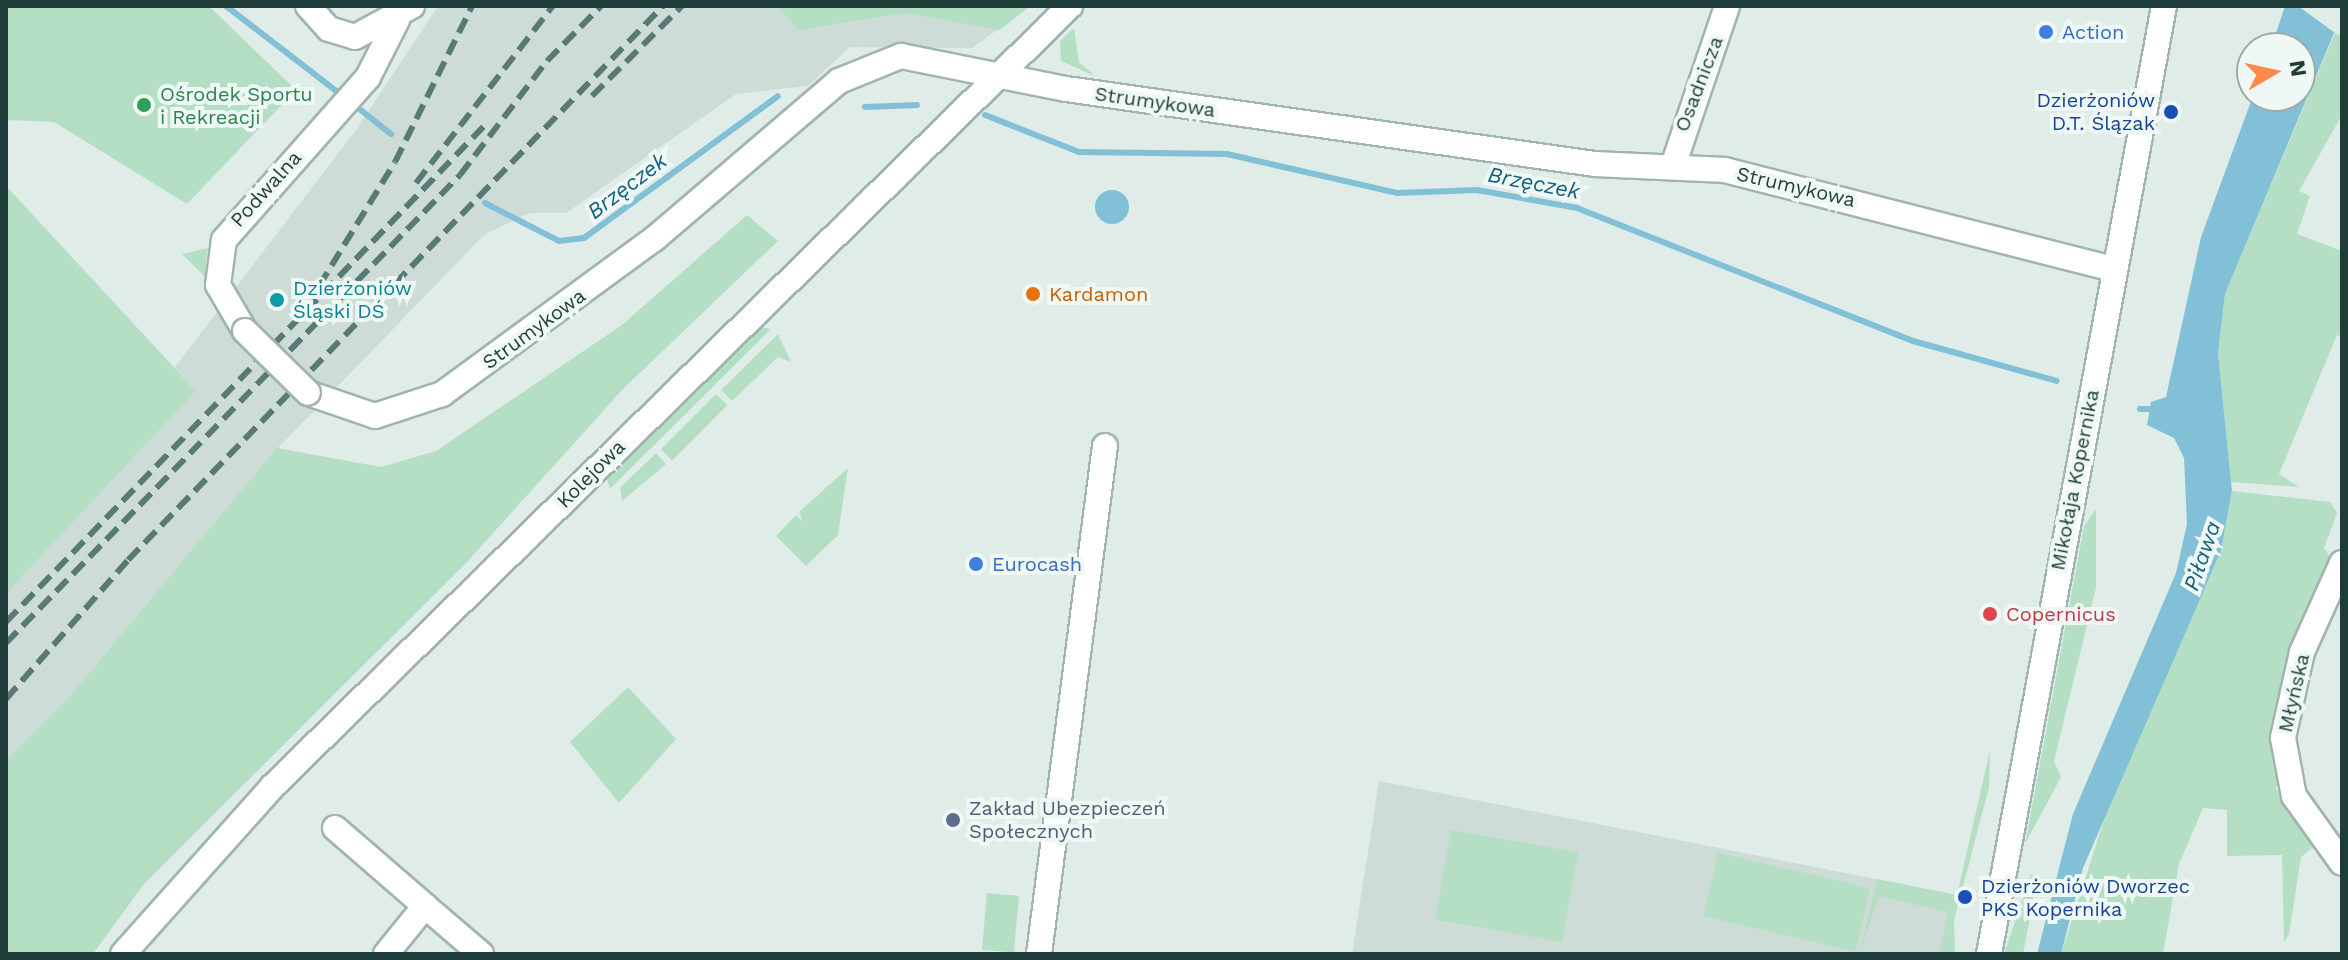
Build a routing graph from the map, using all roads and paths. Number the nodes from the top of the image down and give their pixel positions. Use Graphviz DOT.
graph roads {
  1 [pos="308,6"];
  2 [pos="1070,6"];
  3 [pos="1727,6"];
  4 [pos="2164,6"];
  5 [pos="404,13"];
  6 [pos="994,76"];
  7 [pos="1674,163"];
  8 [pos="2113,269"];
  9 [pos="308,393"];
  10 [pos="1105,446"];
  11 [pos="2342,563"];
  12 [pos="335,828"];
  13 [pos="2342,863"];
  14 [pos="425,906"];
  15 [pos="123,954"];
  16 [pos="386,954"];
  17 [pos="481,954"];
  18 [pos="1039,954"];
  19 [pos="1989,954"];
  1 -- 5 [label="street, Podwalna"];
  2 -- 6 [label="street, Kolejowa"];
  3 -- 7 [label="street, Osadnicza"];
  4 -- 8 [label="street, Mikołaja Kopernika"];
  5 -- 9 [label="street, Podwalna, bridge"];
  6 -- 7 [label="street, Strumykowa"];
  6 -- 9 [label="street, Strumykowa"];
  6 -- 15 [label="street, Kolejowa"];
  7 -- 8 [label="street, Strumykowa"];
  8 -- 19 [label="street, Mikołaja Kopernika"];
  10 -- 18 [label="street"];
  11 -- 13 [label="street, Młyńska"];
  12 -- 14 [label="street"];
  14 -- 16 [label="street"];
  14 -- 17 [label="street"];
}
